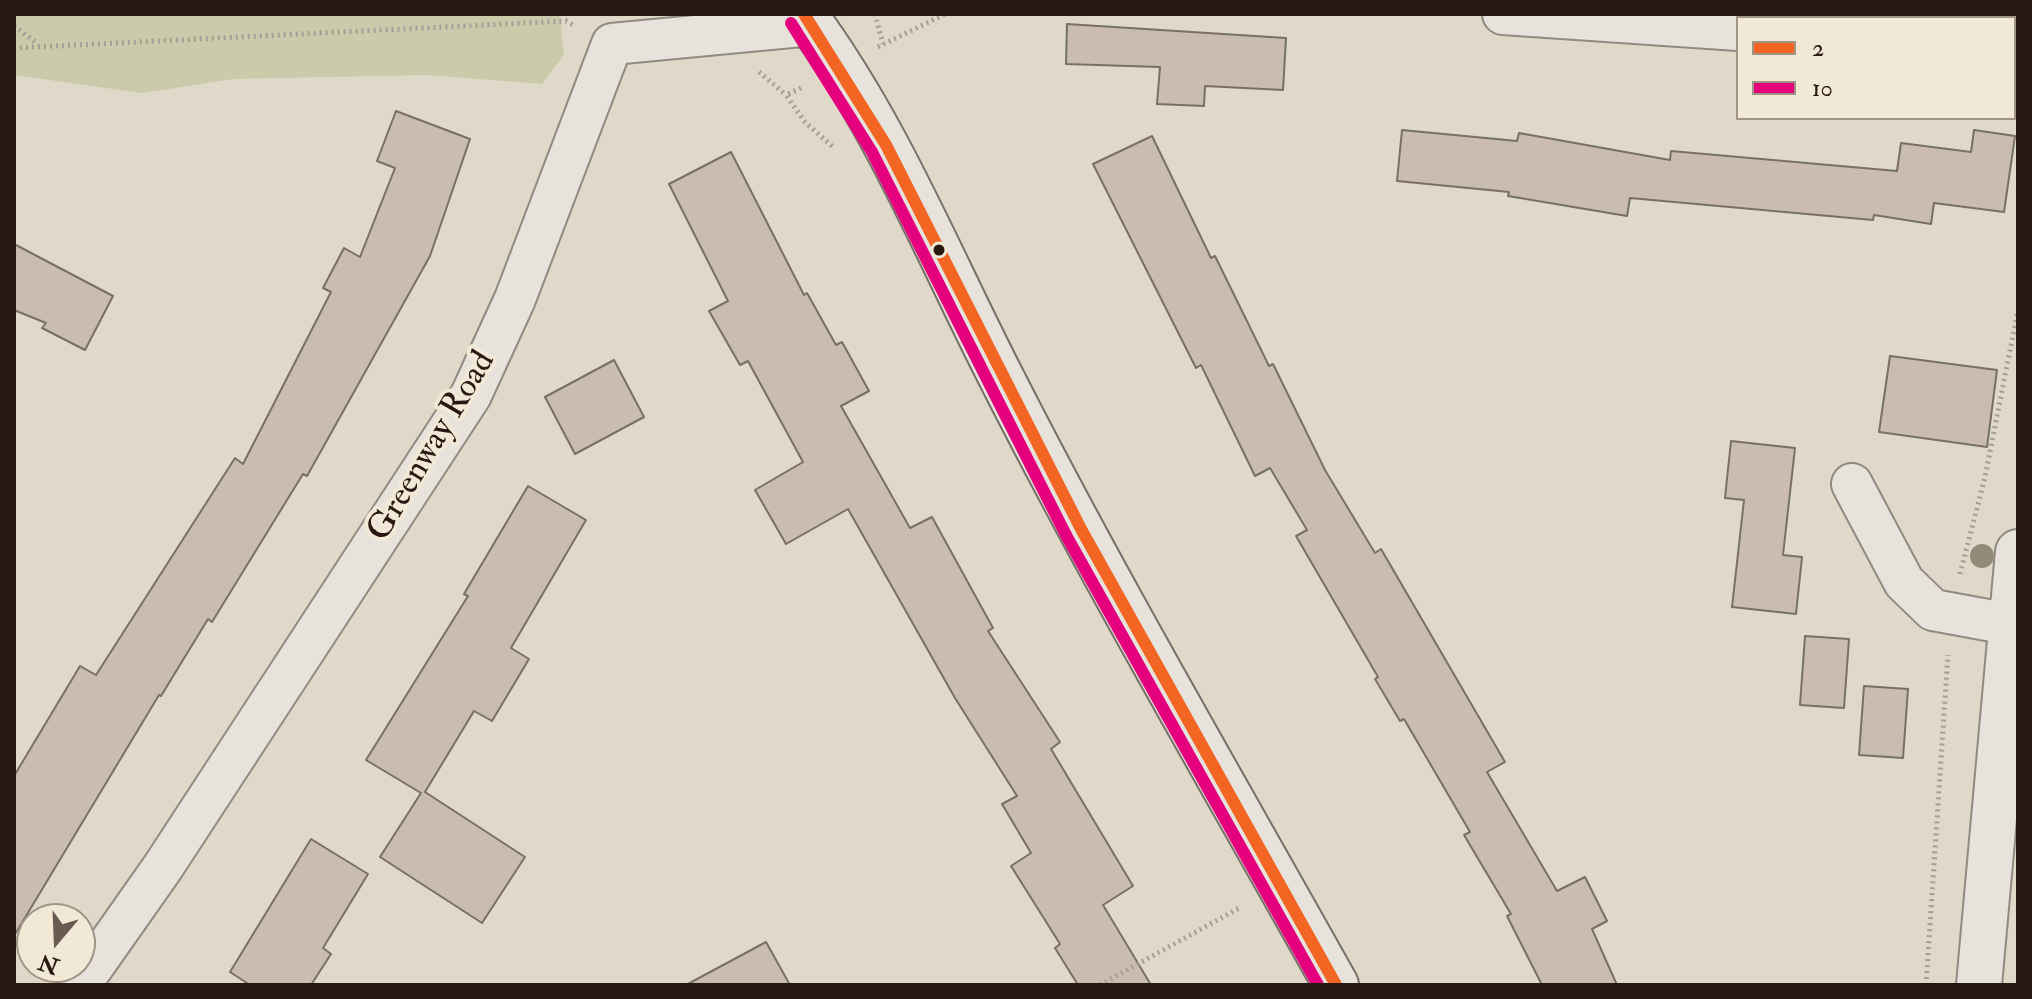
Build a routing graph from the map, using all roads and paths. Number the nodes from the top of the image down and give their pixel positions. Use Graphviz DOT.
graph roads {
  1 [pos="875,14"];
  2 [pos="945,14"];
  3 [pos="1503,14"];
  4 [pos="808,19"];
  5 [pos="14,26"];
  6 [pos="1736,30"];
  7 [pos="612,44"];
  8 [pos="883,44"];
  9 [pos="39,45"];
  10 [pos="14,48"];
  11 [pos="842,68"];
  12 [pos="1852,484"];
  13 [pos="2018,552"];
  14 [pos="2009,624"];
  15 [pos="1249,902"];
  16 [pos="80,985"];
  17 [pos="1100,985"];
  18 [pos="1336,985"];
  19 [pos="1979,985"];
  1 -- 8 [label="path"];
  2 -- 8 [label="path"];
  3 -- 6 [label="street"];
  4 -- 7 [label="street"];
  4 -- 11 [label="main road"];
  5 -- 9 [label="path"];
  7 -- 9 [label="path"];
  7 -- 16 [label="street, Greenway Road"];
  8 -- 11 [label="path"];
  9 -- 10 [label="path"];
  11 -- 18 [label="main road"];
  12 -- 14 [label="street"];
  13 -- 14 [label="main road"];
  14 -- 19 [label="main road"];
  15 -- 17 [label="path"];
}
